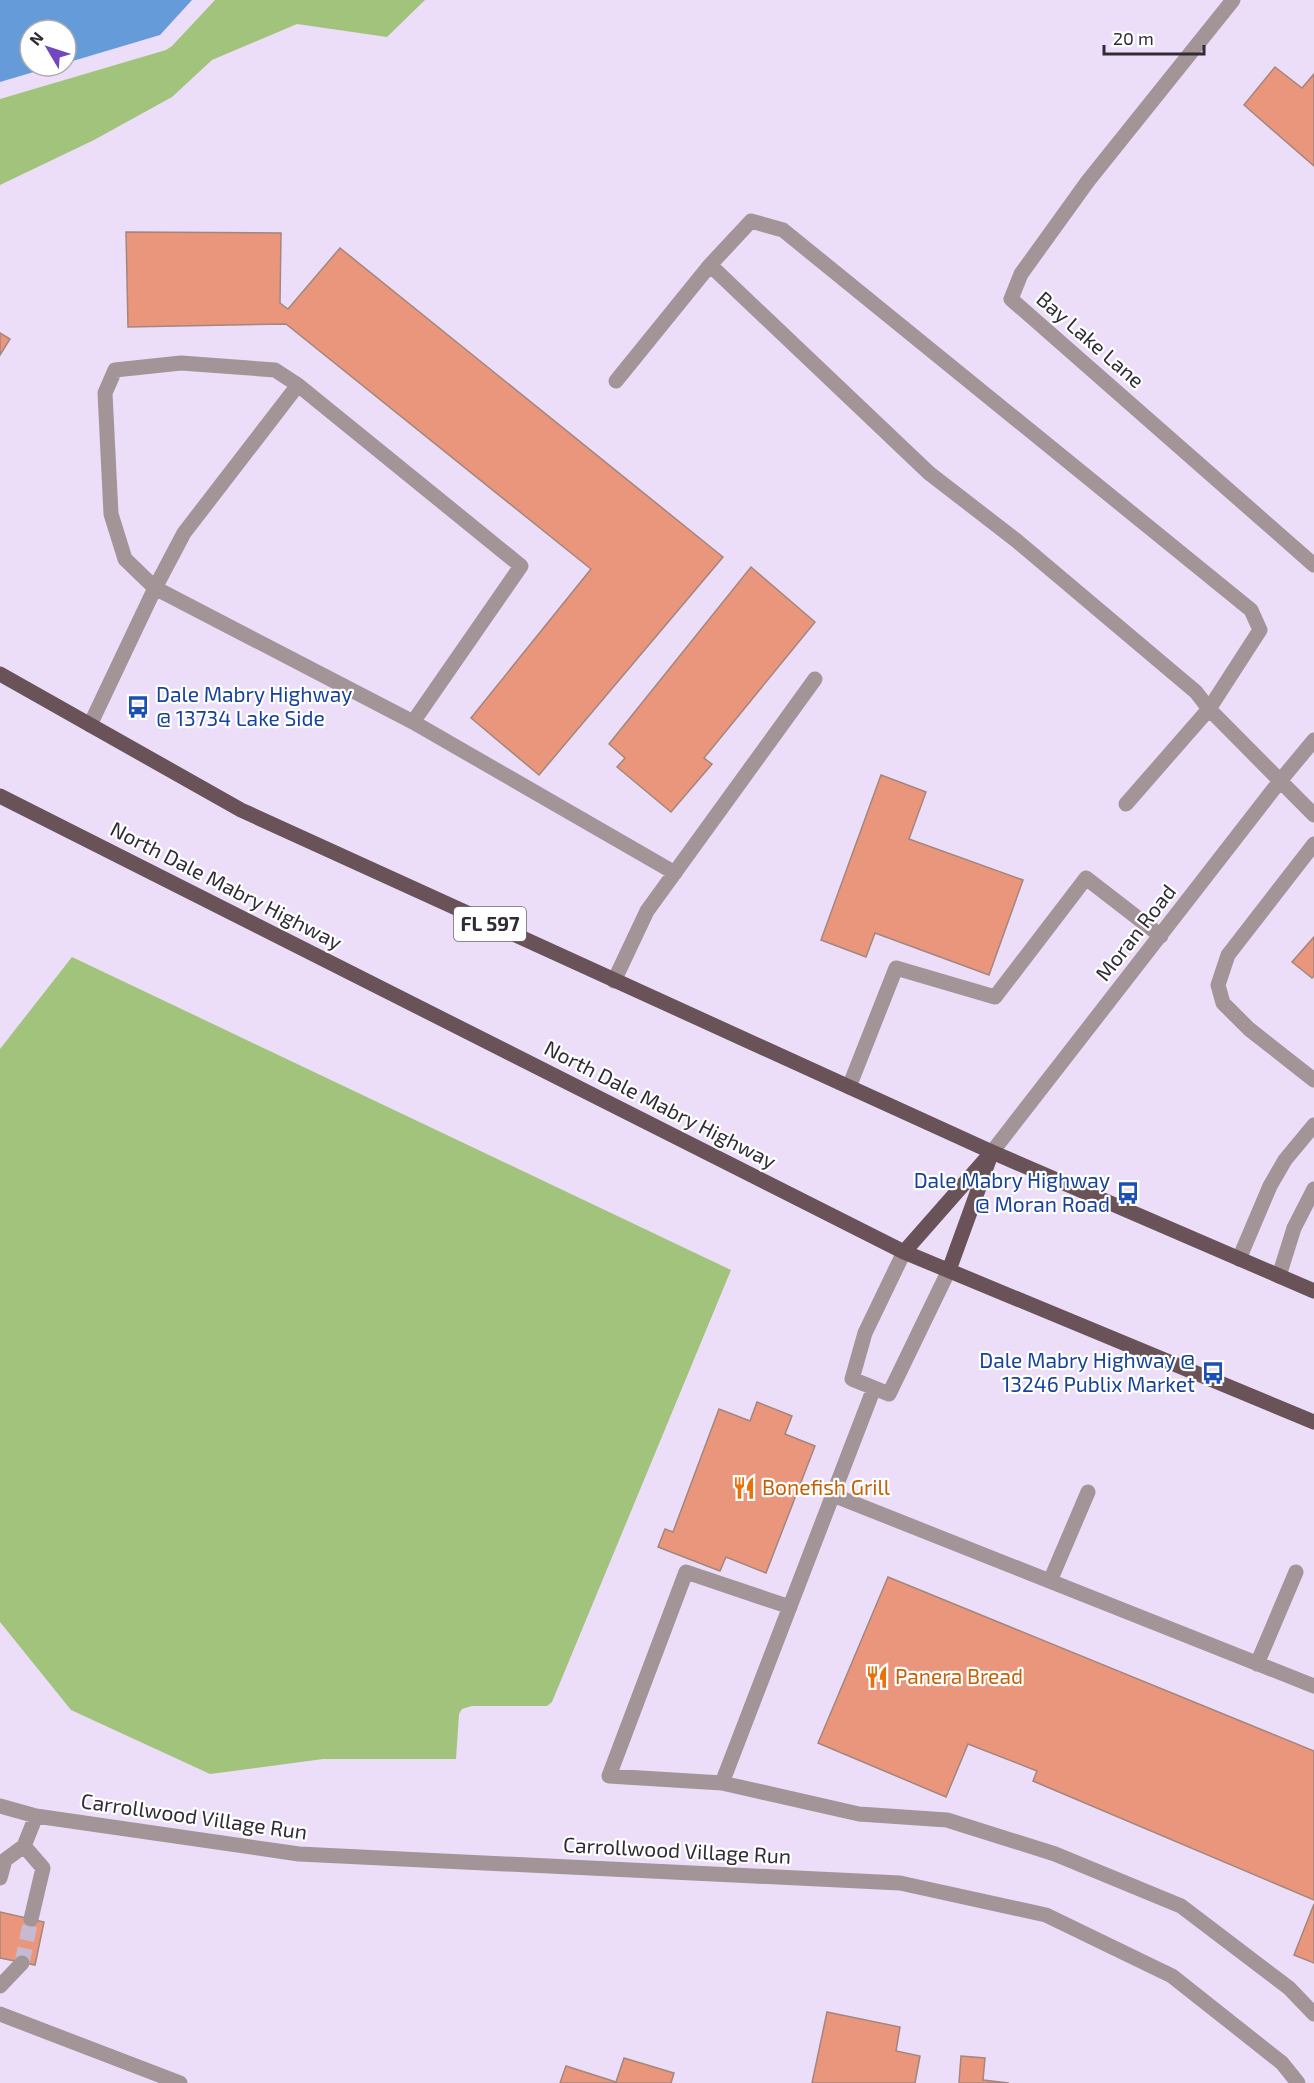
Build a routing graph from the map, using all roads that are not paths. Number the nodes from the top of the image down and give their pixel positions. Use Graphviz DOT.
graph roads {
  1 [pos="1233,0"];
  2 [pos="710,265"];
  3 [pos="616,381"];
  4 [pos="298,386"];
  5 [pos="1314,565"];
  6 [pos="155,588"];
  7 [pos="0,674"];
  8 [pos="815,679"];
  9 [pos="1209,709"];
  10 [pos="413,722"];
  11 [pos="90,725"];
  12 [pos="1314,740"];
  13 [pos="1280,781"];
  14 [pos="0,796"];
  15 [pos="1126,804"];
  16 [pos="1314,815"];
  17 [pos="1314,844"];
  18 [pos="675,873"];
  19 [pos="1161,936"];
  20 [pos="614,981"];
  21 [pos="1314,1080"];
  22 [pos="849,1087"];
  23 [pos="1314,1125"];
  24 [pos="992,1152"];
  25 [pos="1314,1189"];
  26 [pos="904,1252"];
  27 [pos="1239,1259"];
  28 [pos="949,1270"];
  29 [pos="1279,1276"];
  30 [pos="1314,1291"];
  31 [pos="874,1388"];
  32 [pos="1314,1422"];
  33 [pos="1088,1492"];
  34 [pos="833,1495"];
  35 [pos="1296,1572"];
  36 [pos="1050,1581"];
  37 [pos="790,1607"];
  38 [pos="1257,1664"];
  39 [pos="1314,1686"];
  40 [pos="722,1783"];
  41 [pos="0,1806"];
  42 [pos="36,1816"];
  43 [pos="24,1846"];
  44 [pos="0,1878"];
  45 [pos="32,1919"];
  46 [pos="22,1963"];
  47 [pos="0,1986"];
  48 [pos="0,2014"];
  49 [pos="1314,2014"];
  50 [pos="180,2083"];
  51 [pos="1298,2083"];
  1 -- 5 [label="street, Bay Lake Lane"];
  2 -- 3 [label="street"];
  2 -- 9 [label="street"];
  2 -- 9 [label="street"];
  4 -- 6 [label="street"];
  4 -- 6 [label="street"];
  4 -- 10 [label="street"];
  6 -- 10 [label="street"];
  6 -- 11 [label="street"];
  7 -- 11 [label="main road, FL 597"];
  8 -- 18 [label="street"];
  9 -- 13 [label="street"];
  9 -- 15 [label="street"];
  10 -- 18 [label="street"];
  11 -- 20 [label="main road, FL 597"];
  12 -- 13 [label="street, Moran Road"];
  13 -- 16 [label="street"];
  13 -- 19 [label="street, Moran Road"];
  14 -- 26 [label="main road, North Dale Mabry Highway"];
  17 -- 21 [label="street"];
  18 -- 20 [label="street"];
  19 -- 22 [label="street"];
  19 -- 24 [label="street, Moran Road"];
  20 -- 22 [label="main road, FL 597"];
  22 -- 24 [label="main road, FL 597"];
  23 -- 27 [label="street"];
  24 -- 26 [label="main road"];
  24 -- 27 [label="main road, FL 597"];
  24 -- 28 [label="main road"];
  25 -- 29 [label="street"];
  26 -- 28 [label="main road, North Dale Mabry Highway"];
  26 -- 31 [label="street"];
  27 -- 29 [label="main road, FL 597"];
  28 -- 31 [label="street"];
  28 -- 32 [label="main road, North Dale Mabry Highway"];
  29 -- 30 [label="main road, FL 597"];
  31 -- 34 [label="street"];
  33 -- 36 [label="street"];
  34 -- 36 [label="street"];
  34 -- 37 [label="street"];
  35 -- 38 [label="street"];
  36 -- 38 [label="street"];
  37 -- 40 [label="street"];
  37 -- 40 [label="street"];
  38 -- 39 [label="street"];
  40 -- 49 [label="street"];
  41 -- 42 [label="street, Carrollwood Village Run"];
  42 -- 43 [label="street"];
  42 -- 51 [label="street, Carrollwood Village Run"];
  43 -- 44 [label="street"];
  43 -- 45 [label="street"];
  46 -- 47 [label="street"];
  48 -- 50 [label="street"];
}
